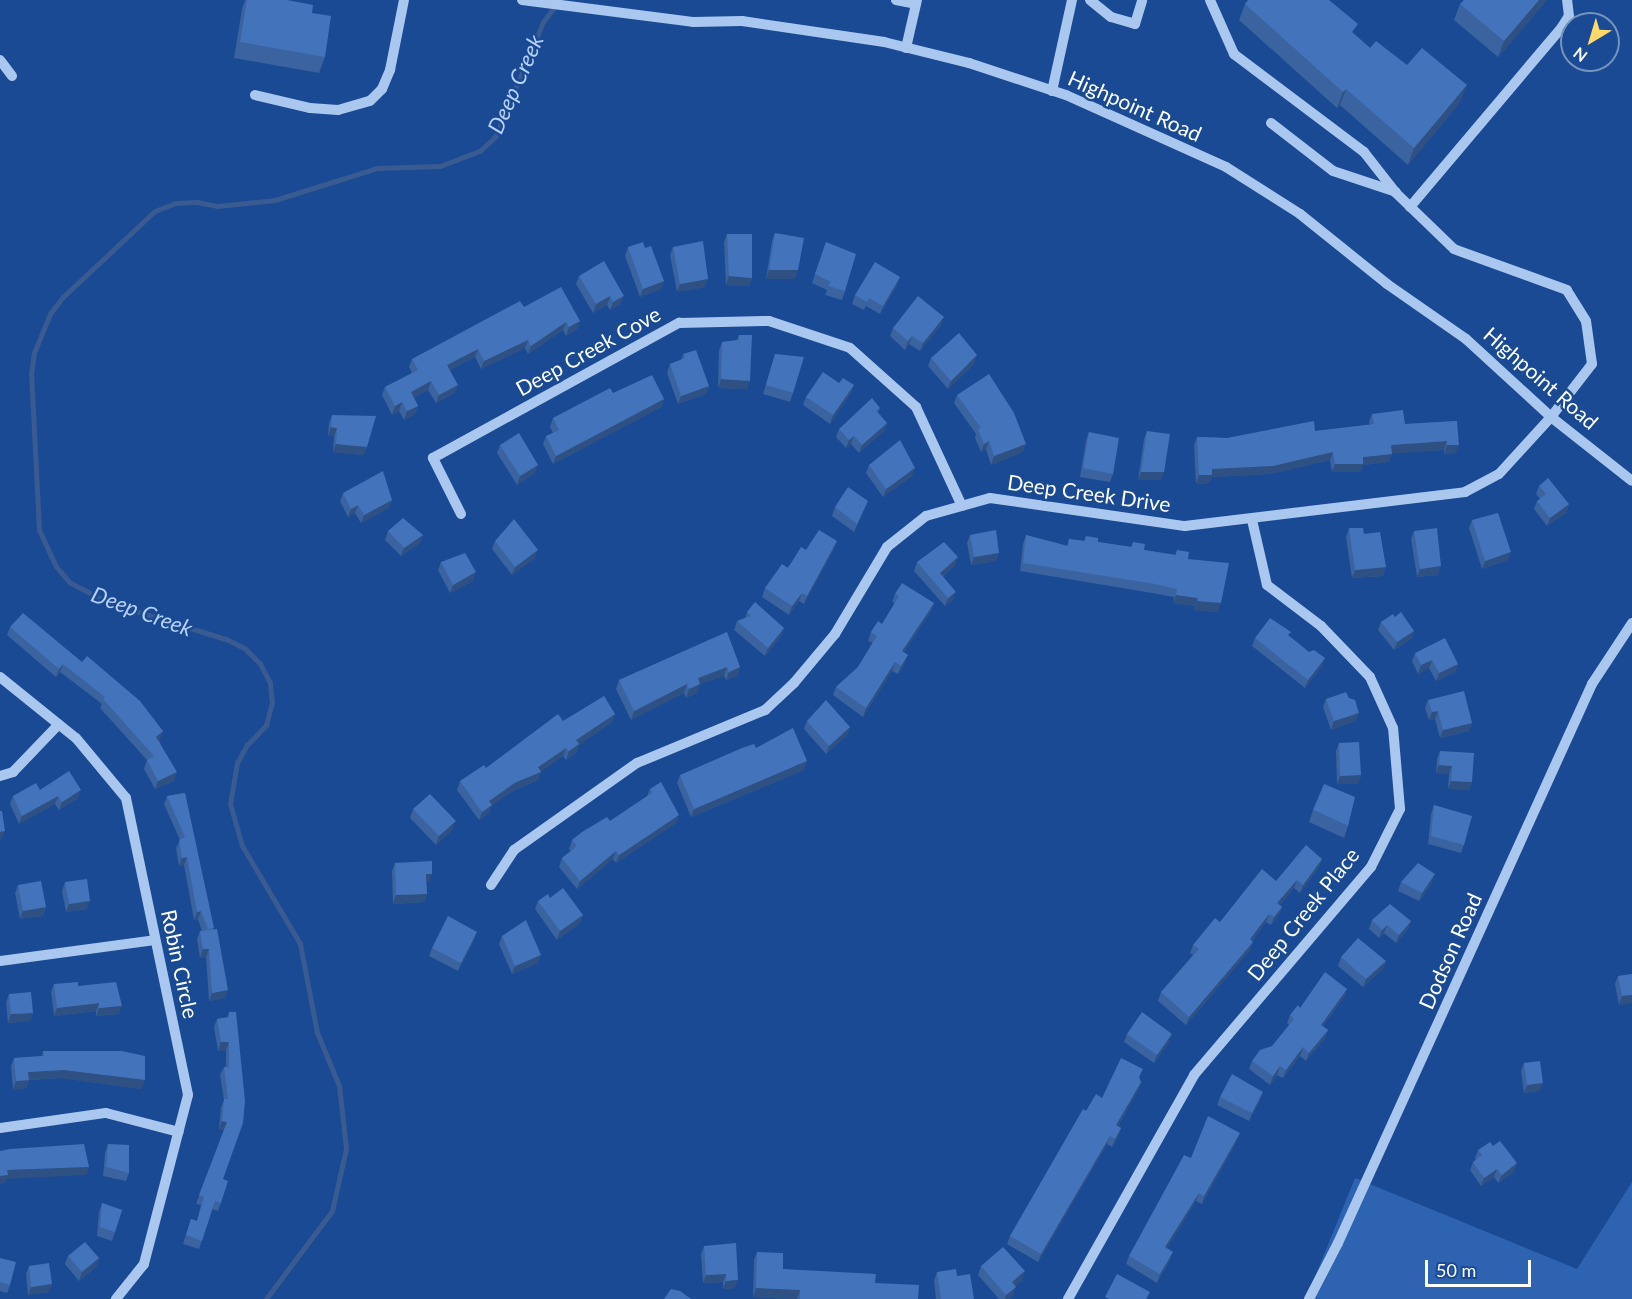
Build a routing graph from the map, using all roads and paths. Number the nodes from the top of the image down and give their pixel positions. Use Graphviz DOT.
graph roads {
  1 [pos="404,0"];
  2 [pos="522,0"];
  3 [pos="896,0"];
  4 [pos="1072,0"];
  5 [pos="1090,0"];
  6 [pos="1210,0"];
  7 [pos="1567,0"];
  8 [pos="1142,1"];
  9 [pos="916,2"];
  10 [pos="906,48"];
  11 [pos="0,60"];
  12 [pos="12,76"];
  13 [pos="1052,91"];
  14 [pos="255,95"];
  15 [pos="1271,123"];
  16 [pos="1396,193"];
  17 [pos="1410,207"];
  18 [pos="1551,417"];
  19 [pos="1632,481"];
  20 [pos="962,506"];
  21 [pos="461,514"];
  22 [pos="1252,520"];
  23 [pos="1632,623"];
  24 [pos="0,677"];
  25 [pos="59,724"];
  26 [pos="0,776"];
  27 [pos="491,885"];
  28 [pos="155,940"];
  29 [pos="0,961"];
  30 [pos="0,1128"];
  31 [pos="179,1132"];
  32 [pos="116,1299"];
  33 [pos="1068,1299"];
  34 [pos="1309,1299"];
  1 -- 14 [label="street"];
  2 -- 10 [label="street, Highpoint Road"];
  3 -- 9 [label="street"];
  4 -- 13 [label="street"];
  5 -- 8 [label="street"];
  6 -- 16 [label="street, Deep Creek Drive"];
  7 -- 17 [label="street"];
  9 -- 10 [label="street"];
  10 -- 13 [label="street, Highpoint Road"];
  11 -- 12 [label="street"];
  13 -- 18 [label="street, Highpoint Road"];
  15 -- 16 [label="street"];
  16 -- 17 [label="street, Deep Creek Drive"];
  17 -- 18 [label="street, Deep Creek Drive"];
  18 -- 19 [label="street, Highpoint Road"];
  18 -- 22 [label="street, Deep Creek Drive"];
  20 -- 21 [label="street, Deep Creek Cove"];
  20 -- 22 [label="street, Deep Creek Drive"];
  20 -- 27 [label="street, Deep Creek Drive"];
  22 -- 33 [label="street, Deep Creek Place"];
  23 -- 34 [label="street, Dodson Road"];
  24 -- 25 [label="street, Robin Circle"];
  25 -- 26 [label="street"];
  25 -- 28 [label="street, Robin Circle"];
  28 -- 29 [label="street"];
  28 -- 31 [label="street, Robin Circle"];
  30 -- 31 [label="street"];
  31 -- 32 [label="street, Robin Circle"];
}
